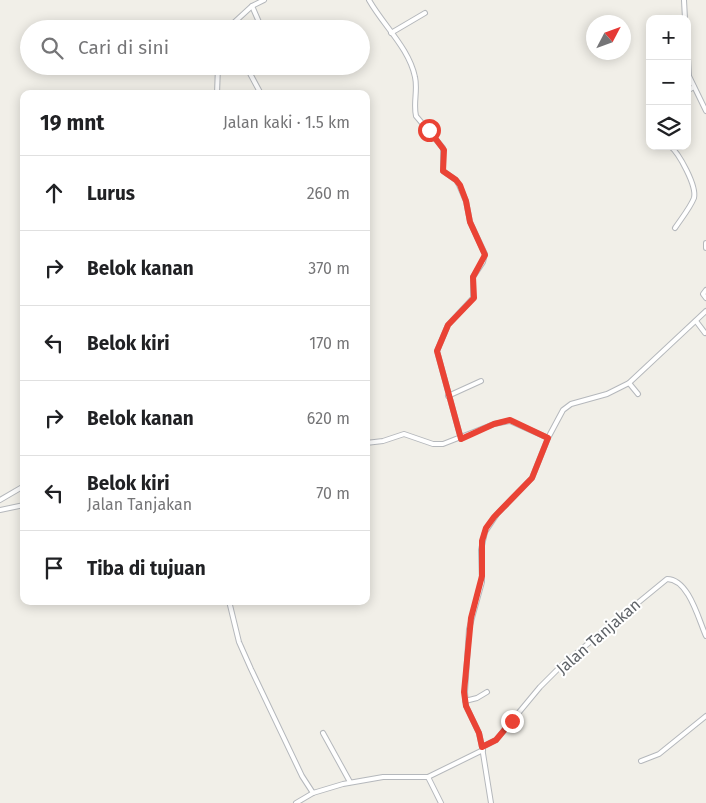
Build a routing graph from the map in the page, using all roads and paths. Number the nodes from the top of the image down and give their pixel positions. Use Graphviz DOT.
graph roads {
  1 [pos="264,0"];
  2 [pos="369,0"];
  3 [pos="684,0"];
  4 [pos="252,6"];
  5 [pos="425,13"];
  6 [pos="685,15"];
  7 [pos="237,20"];
  8 [pos="258,20"];
  9 [pos="391,33"];
  10 [pos="688,60"];
  11 [pos="218,75"];
  12 [pos="250,75"];
  13 [pos="694,87"];
  14 [pos="691,89"];
  15 [pos="217,90"];
  16 [pos="258,90"];
  17 [pos="706,111"];
  18 [pos="674,150"];
  19 [pos="676,228"];
  20 [pos="706,243"];
  21 [pos="706,248"];
  22 [pos="706,290"];
  23 [pos="706,298"];
  24 [pos="706,311"];
  25 [pos="696,321"];
  26 [pos="705,333"];
  27 [pos="481,381"];
  28 [pos="628,383"];
  29 [pos="638,394"];
  30 [pos="448,396"];
  31 [pos="548,438"];
  32 [pos="461,439"];
  33 [pos="370,443"];
  34 [pos="20,488"];
  35 [pos="0,500"];
  36 [pos="20,506"];
  37 [pos="0,510"];
  38 [pos="229,605"];
  39 [pos="706,636"];
  40 [pos="487,692"];
  41 [pos="465,701"];
  42 [pos="706,716"];
  43 [pos="322,733"];
  44 [pos="482,749"];
  45 [pos="641,761"];
  46 [pos="428,777"];
  47 [pos="350,782"];
  48 [pos="313,793"];
  49 [pos="296,803"];
  50 [pos="441,803"];
  51 [pos="491,803"];
  1 -- 4 [label="street"];
  2 -- 9 [label="street"];
  3 -- 6 [label="street"];
  4 -- 7 [label="street"];
  4 -- 8 [label="street"];
  5 -- 9 [label="street"];
  9 -- 30 [label="street"];
  10 -- 13 [label="street"];
  11 -- 15 [label="street"];
  12 -- 16 [label="street"];
  13 -- 14 [label="street"];
  13 -- 17 [label="street"];
  18 -- 19 [label="street"];
  20 -- 21 [label="street"];
  22 -- 23 [label="street"];
  24 -- 25 [label="street"];
  25 -- 26 [label="street"];
  25 -- 28 [label="street"];
  27 -- 30 [label="street"];
  28 -- 29 [label="street"];
  28 -- 31 [label="street"];
  30 -- 32 [label="street"];
  31 -- 32 [label="street"];
  31 -- 41 [label="street"];
  32 -- 33 [label="street"];
  34 -- 35 [label="street"];
  36 -- 37 [label="street"];
  38 -- 48 [label="street"];
  39 -- 44 [label="street, Jalan Tanjakan"];
  40 -- 41 [label="street"];
  41 -- 44 [label="street"];
  42 -- 45 [label="street"];
  43 -- 47 [label="street"];
  44 -- 46 [label="street"];
  44 -- 51 [label="street"];
  46 -- 47 [label="street"];
  46 -- 50 [label="street"];
  47 -- 48 [label="street"];
  48 -- 49 [label="street"];
}
